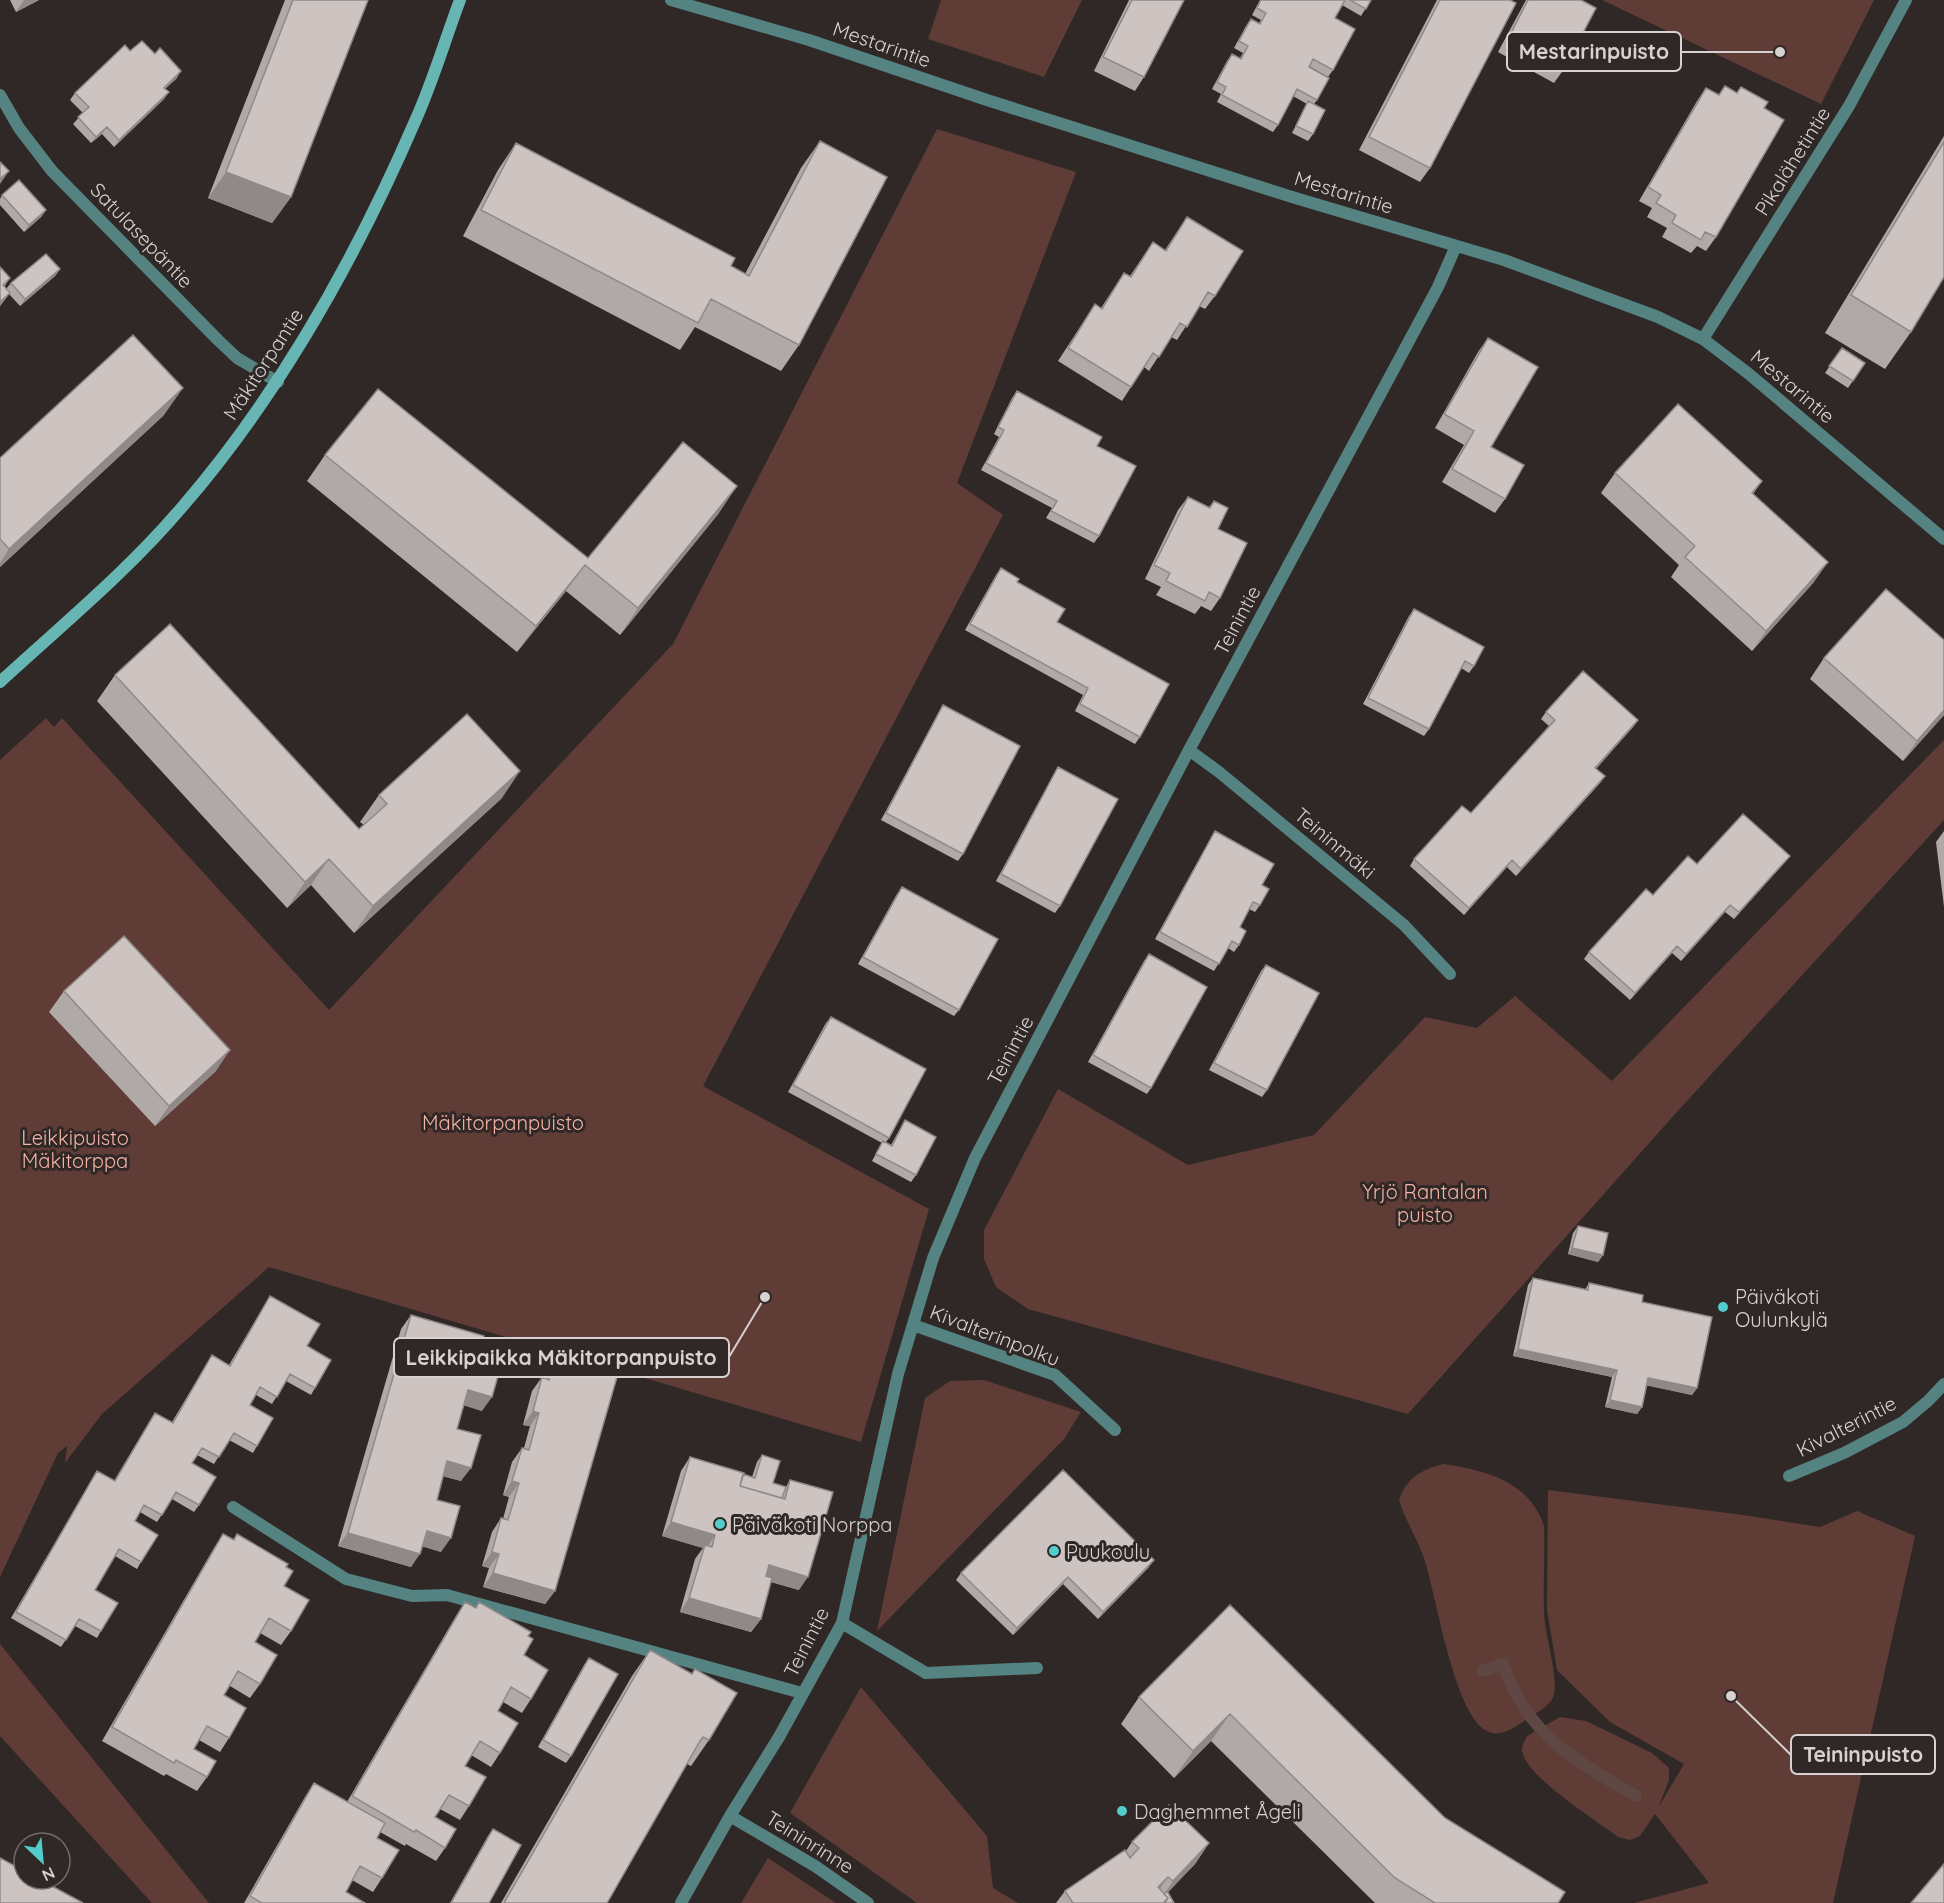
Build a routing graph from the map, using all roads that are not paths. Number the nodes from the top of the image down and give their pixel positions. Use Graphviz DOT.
graph roads {
  1 [pos="460,0"];
  2 [pos="671,0"];
  3 [pos="1906,0"];
  4 [pos="0,95"];
  5 [pos="1456,246"];
  6 [pos="1703,339"];
  7 [pos="278,382"];
  8 [pos="1944,539"];
  9 [pos="0,682"];
  10 [pos="1189,750"];
  11 [pos="1450,974"];
  12 [pos="913,1325"];
  13 [pos="1944,1384"];
  14 [pos="1115,1430"];
  15 [pos="1789,1476"];
  16 [pos="233,1507"];
  17 [pos="842,1623"];
  18 [pos="1037,1668"];
  19 [pos="802,1693"];
  20 [pos="730,1816"];
  21 [pos="681,1903"];
  22 [pos="868,1903"];
  1 -- 7 [label="street, Mäkitorpantie"];
  2 -- 5 [label="street, Mestarintie"];
  3 -- 6 [label="street, Pikalähetintie"];
  4 -- 7 [label="street, Satulasepäntie"];
  5 -- 6 [label="street, Mestarintie"];
  5 -- 10 [label="street, Teinintie"];
  6 -- 8 [label="street, Mestarintie"];
  7 -- 9 [label="street, Mäkitorpantie"];
  10 -- 11 [label="street, Teininmäki"];
  10 -- 12 [label="street, Teinintie"];
  12 -- 14 [label="street, Kivalterinpolku"];
  12 -- 17 [label="street, Teinintie"];
  13 -- 15 [label="street, Kivalterintie"];
  16 -- 19 [label="street"];
  17 -- 18 [label="street"];
  17 -- 19 [label="street, Teinintie"];
  19 -- 20 [label="street, Teinintie"];
  20 -- 21 [label="street, Teinintie"];
  20 -- 22 [label="street, Teininrinne"];
}
